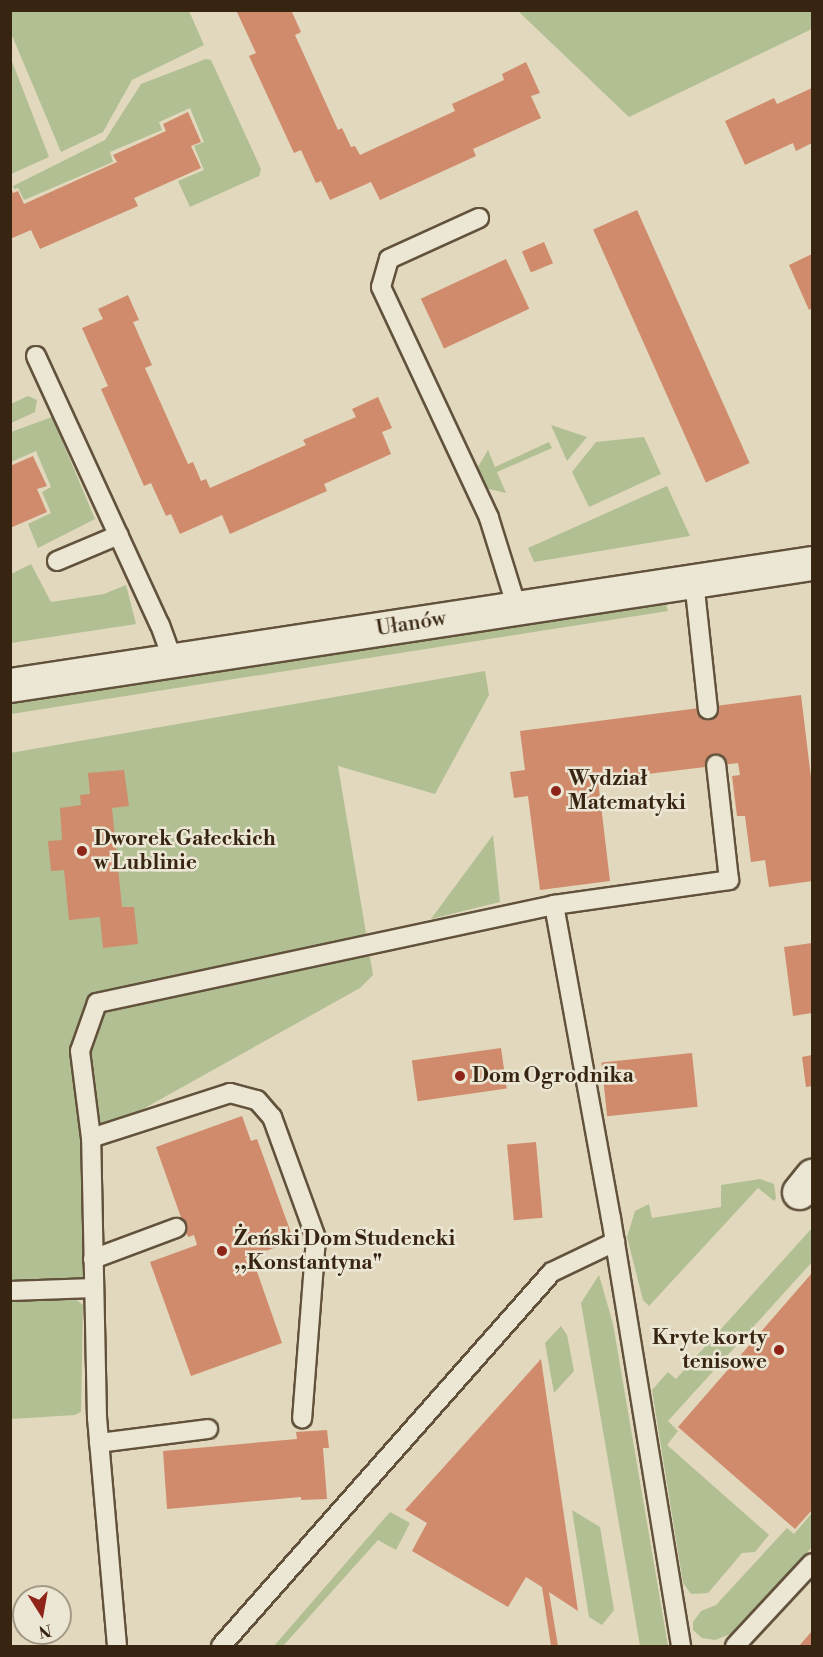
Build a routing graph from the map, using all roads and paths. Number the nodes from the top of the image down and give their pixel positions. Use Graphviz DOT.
graph roads {
  1 [pos="479,218"];
  2 [pos="36,356"];
  3 [pos="119,535"];
  4 [pos="57,561"];
  5 [pos="813,563"];
  6 [pos="694,581"];
  7 [pos="517,608"];
  8 [pos="172,660"];
  9 [pos="10,685"];
  10 [pos="708,708"];
  11 [pos="716,765"];
  12 [pos="554,905"];
  13 [pos="91,1138"];
  14 [pos="176,1228"];
  15 [pos="615,1242"];
  16 [pos="93,1259"];
  17 [pos="94,1288"];
  18 [pos="10,1291"];
  19 [pos="302,1418"];
  20 [pos="208,1429"];
  21 [pos="99,1443"];
  22 [pos="813,1563"];
  23 [pos="117,1647"];
  24 [pos="221,1647"];
  25 [pos="681,1647"];
  26 [pos="735,1647"];
  1 -- 7 [label="lane"];
  2 -- 3 [label="lane"];
  3 -- 4 [label="lane"];
  3 -- 8 [label="lane"];
  5 -- 6 [label="street, Ułanów"];
  6 -- 7 [label="street, Ułanów"];
  6 -- 10 [label="lane"];
  7 -- 8 [label="street, Ułanów"];
  8 -- 9 [label="street, Ułanów"];
  11 -- 12 [label="lane"];
  12 -- 13 [label="lane"];
  12 -- 15 [label="lane"];
  13 -- 16 [label="lane"];
  13 -- 19 [label="lane"];
  14 -- 16 [label="lane"];
  15 -- 24 [label="lane"];
  15 -- 25 [label="lane"];
  16 -- 17 [label="lane"];
  17 -- 18 [label="lane"];
  17 -- 21 [label="lane"];
  20 -- 21 [label="lane"];
  21 -- 23 [label="lane"];
  22 -- 26 [label="lane"];
}
